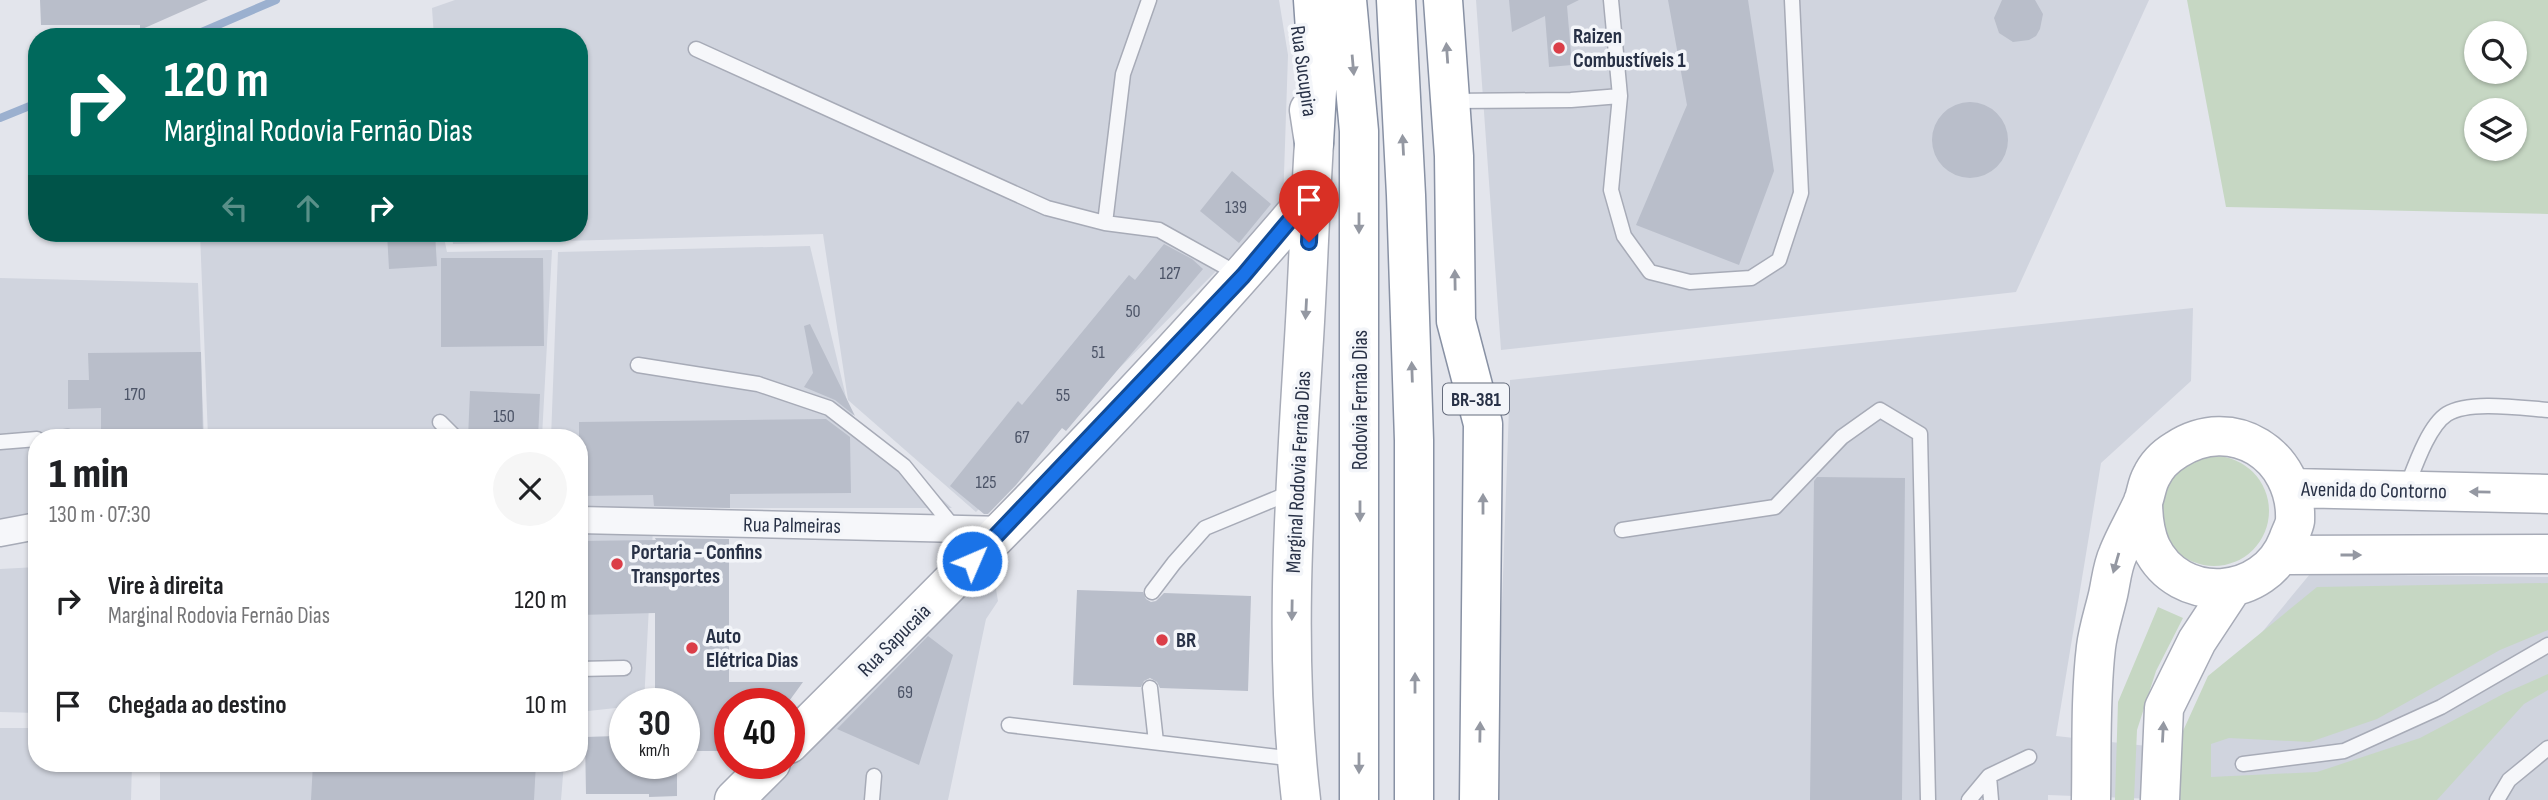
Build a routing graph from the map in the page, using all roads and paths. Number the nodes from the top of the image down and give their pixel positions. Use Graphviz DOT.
graph roads {
  1 [pos="1149,0"];
  2 [pos="1294,0"];
  3 [pos="1313,0"];
  4 [pos="1347,0"];
  5 [pos="1396,0"];
  6 [pos="1443,0"];
  7 [pos="1611,0"];
  8 [pos="1792,0"];
  9 [pos="696,49"];
  10 [pos="1620,96"];
  11 [pos="1450,101"];
  12 [pos="1314,143"];
  13 [pos="1311,195"];
  14 [pos="1105,223"];
  15 [pos="1243,276"];
  16 [pos="638,365"];
  17 [pos="2548,410"];
  18 [pos="440,422"];
  19 [pos="447,429"];
  20 [pos="28,440"];
  21 [pos="0,442"];
  22 [pos="2292,488"];
  23 [pos="1294,491"];
  24 [pos="2406,491"];
  25 [pos="2548,494"];
  26 [pos="2144,500"];
  27 [pos="588,520"];
  28 [pos="28,528"];
  29 [pos="956,529"];
  30 [pos="1004,530"];
  31 [pos="1622,530"];
  32 [pos="0,533"];
  33 [pos="2548,554"];
  34 [pos="2283,555"];
  35 [pos="2232,588"];
  36 [pos="1152,592"];
  37 [pos="2548,645"];
  38 [pos="624,668"];
  39 [pos="588,669"];
  40 [pos="1150,688"];
  41 [pos="1009,725"];
  42 [pos="805,728"];
  43 [pos="1156,742"];
  44 [pos="2548,748"];
  45 [pos="2029,757"];
  46 [pos="1296,759"];
  47 [pos="2243,764"];
  48 [pos="874,776"];
  49 [pos="1989,776"];
  50 [pos="755,779"];
  51 [pos="2509,780"];
  52 [pos="734,800"];
  53 [pos="872,800"];
  54 [pos="1301,800"];
  55 [pos="1359,800"];
  56 [pos="1414,800"];
  57 [pos="1479,800"];
  58 [pos="1928,800"];
  59 [pos="1969,800"];
  60 [pos="1991,800"];
  61 [pos="2091,800"];
  62 [pos="2160,800"];
  63 [pos="2497,800"];
  64 [pos="2513,800"];
  1 -- 14 [label="lane"];
  2 -- 12 [label="main road, Rua Sucupira"];
  3 -- 12 [label="main road"];
  4 -- 55 [label="main road, Rodovia Fernão Dias, one-way"];
  56 -- 5 [label="main road, BR-381, one-way"];
  11 -- 6 [label="main road, BR-381, one-way"];
  7 -- 10 [label="lane"];
  8 -- 10 [label="lane"];
  9 -- 14 [label="lane"];
  10 -- 11 [label="lane"];
  57 -- 11 [label="main road, BR-381, one-way"];
  12 -- 13 [label="main road, Marginal Rodovia Fernão Dias"];
  13 -- 15 [label="main road, Rua Sapucaia"];
  13 -- 23 [label="main road, Marginal Rodovia Fernão Dias, one-way"];
  14 -- 15 [label="lane"];
  15 -- 30 [label="main road, Rua Sapucaia"];
  16 -- 29 [label="lane"];
  17 -- 24 [label="lane"];
  18 -- 19 [label="lane"];
  20 -- 21 [label="lane"];
  22 -- 24 [label="main road, Avenida do Contorno"];
  22 -- 26 [label="main road, Avenida do Contorno"];
  22 -- 34 [label="main road"];
  23 -- 36 [label="lane"];
  23 -- 46 [label="main road, Marginal Rodovia Fernão Dias, one-way"];
  25 -- 24 [label="main road, Avenida do Contorno, one-way"];
  26 -- 35 [label="main road"];
  26 -- 61 [label="main road, Avenida do Contorno, one-way"];
  27 -- 29 [label="street, Rua Palmeiras"];
  28 -- 32 [label="street"];
  29 -- 30 [label="street, Rua Palmeiras"];
  30 -- 42 [label="main road, Rua Sapucaia"];
  31 -- 58 [label="lane"];
  34 -- 33 [label="main road, one-way"];
  34 -- 35 [label="main road"];
  62 -- 35 [label="main road, one-way"];
  37 -- 47 [label="lane"];
  38 -- 39 [label="lane"];
  40 -- 43 [label="lane"];
  41 -- 43 [label="lane"];
  43 -- 46 [label="lane"];
  44 -- 51 [label="lane"];
  45 -- 49 [label="lane"];
  46 -- 54 [label="main road, Marginal Rodovia Fernão Dias"];
  48 -- 53 [label="lane"];
  49 -- 59 [label="lane"];
  49 -- 60 [label="lane"];
  50 -- 52 [label="main road"];
  51 -- 63 [label="lane"];
  51 -- 64 [label="lane"];
}
